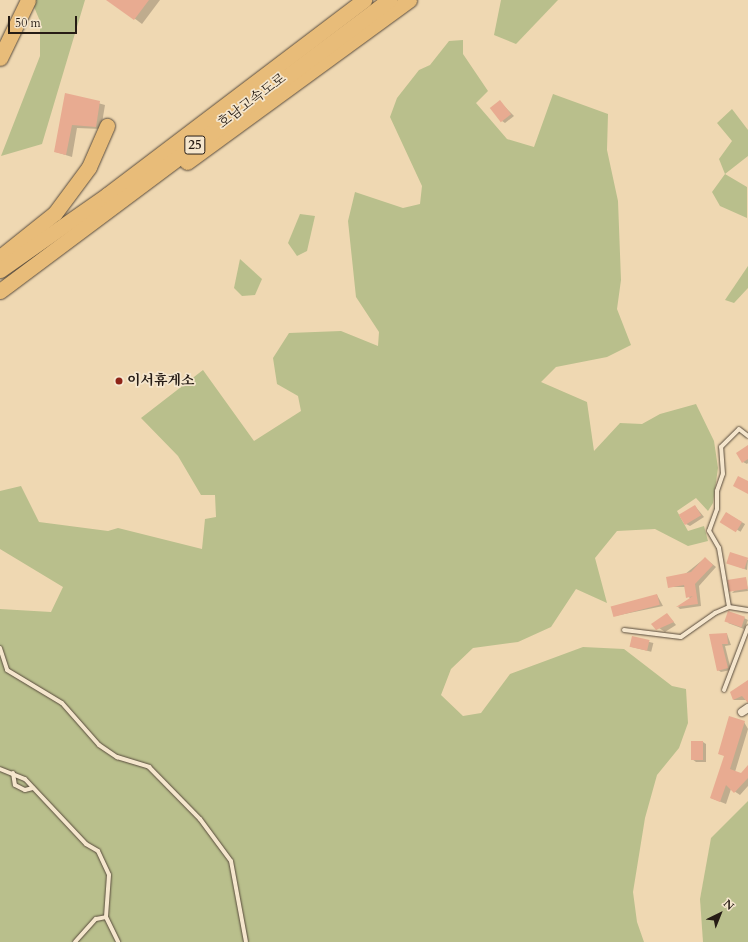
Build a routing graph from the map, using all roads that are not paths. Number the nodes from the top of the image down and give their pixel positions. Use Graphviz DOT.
graph roads {
  1 [pos="28,0"];
  2 [pos="364,0"];
  3 [pos="389,0"];
  4 [pos="409,0"];
  5 [pos="0,58"];
  6 [pos="107,126"];
  7 [pos="111,210"];
  8 [pos="0,257"];
  9 [pos="0,270"];
  10 [pos="0,291"];
  11 [pos="748,436"];
  12 [pos="729,608"];
  13 [pos="748,610"];
  14 [pos="748,628"];
  15 [pos="624,630"];
  16 [pos="0,648"];
  17 [pos="724,690"];
  18 [pos="0,769"];
  19 [pos="13,773"];
  20 [pos="33,788"];
  21 [pos="106,917"];
  22 [pos="75,942"];
  23 [pos="118,942"];
  24 [pos="246,942"];
  1 -- 5 [label="highway"];
  2 -- 9 [label="highway, 호남고속도로 / 25"];
  3 -- 7 [label="highway, 호남고속도로 / 25"];
  4 -- 7 [label="highway"];
  6 -- 8 [label="highway"];
  7 -- 10 [label="highway, 호남고속도로 / 25"];
  11 -- 12 [label="lane"];
  12 -- 13 [label="lane"];
  12 -- 15 [label="lane"];
  14 -- 17 [label="lane"];
  16 -- 24 [label="lane"];
  18 -- 19 [label="lane"];
  19 -- 20 [label="lane"];
  19 -- 20 [label="lane"];
  20 -- 21 [label="lane"];
  21 -- 22 [label="lane"];
  21 -- 23 [label="lane"];
}
